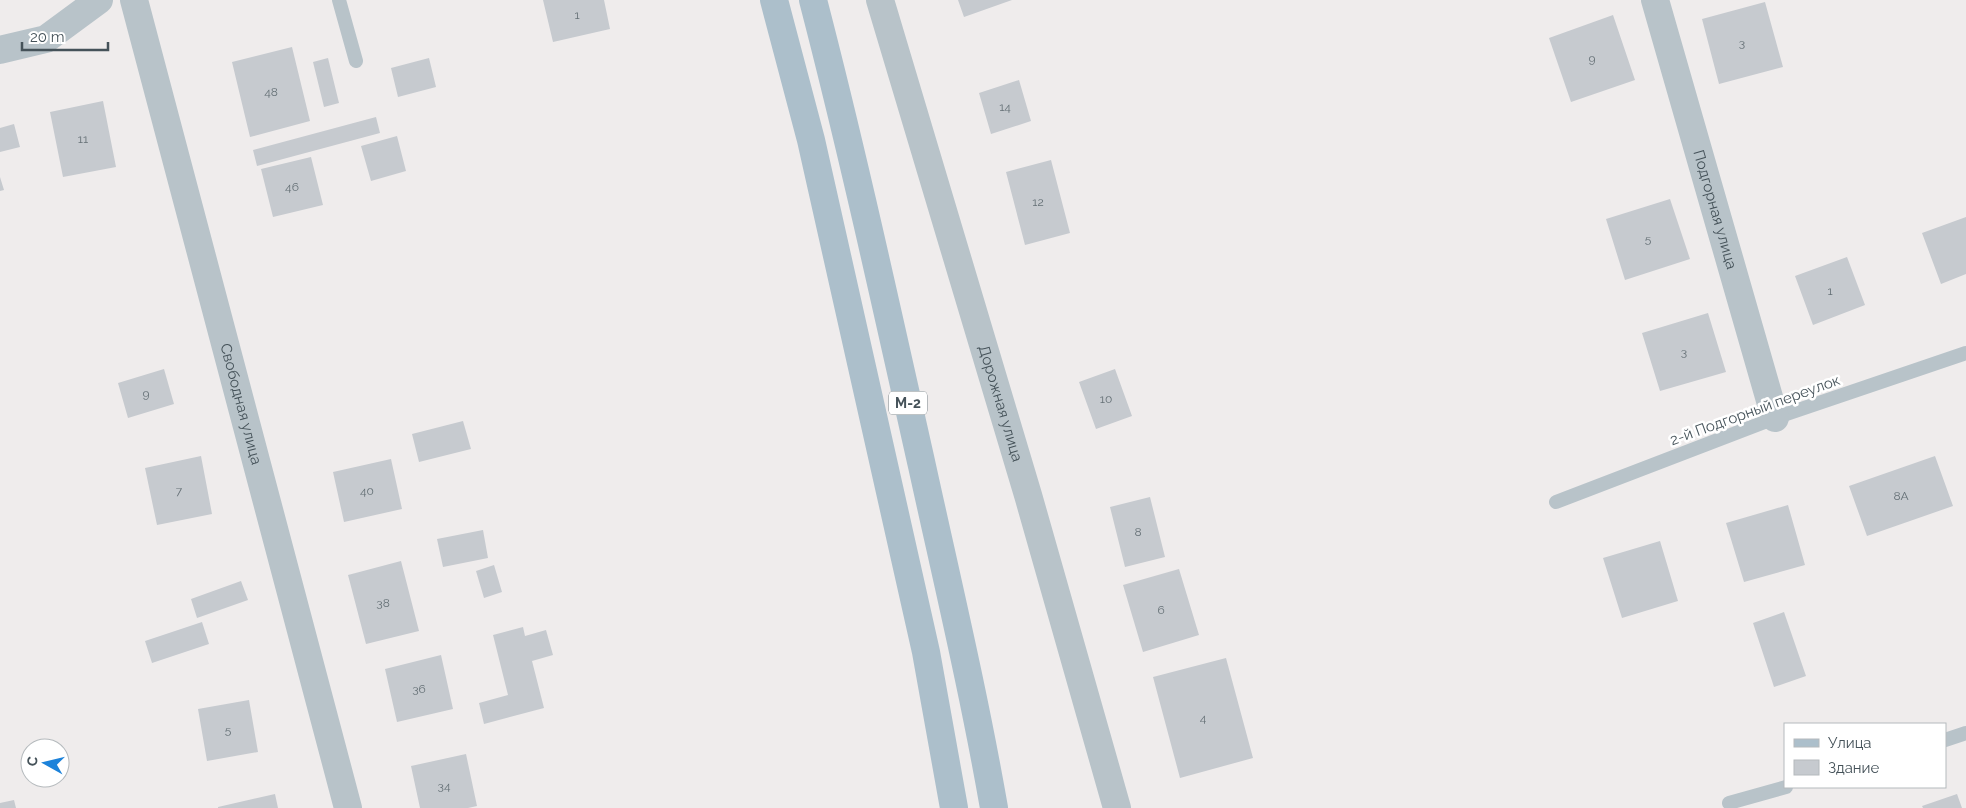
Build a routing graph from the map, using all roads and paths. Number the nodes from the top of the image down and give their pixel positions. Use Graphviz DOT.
graph roads {
  1 [pos="99,0"];
  2 [pos="134,0"];
  3 [pos="339,0"];
  4 [pos="774,0"];
  5 [pos="813,0"];
  6 [pos="880,0"];
  7 [pos="1655,0"];
  8 [pos="0,50"];
  9 [pos="356,61"];
  10 [pos="1966,353"];
  11 [pos="1775,418"];
  12 [pos="1556,502"];
  13 [pos="1966,733"];
  14 [pos="1946,740"];
  15 [pos="1784,788"];
  16 [pos="1729,804"];
  17 [pos="348,808"];
  18 [pos="954,808"];
  19 [pos="994,808"];
  20 [pos="1118,808"];
  1 -- 8 [label="street"];
  2 -- 17 [label="street, Свободная улица"];
  3 -- 9 [label="lane"];
  4 -- 18 [label="main road, М-2"];
  5 -- 19 [label="main road, М-2"];
  6 -- 20 [label="street, Дорожная улица"];
  7 -- 11 [label="street, Подгорная улица"];
  10 -- 11 [label="lane, 2-й Подгорный переулок"];
  11 -- 12 [label="lane, 2-й Подгорный переулок"];
  13 -- 14 [label="lane"];
  15 -- 16 [label="lane"];
}
